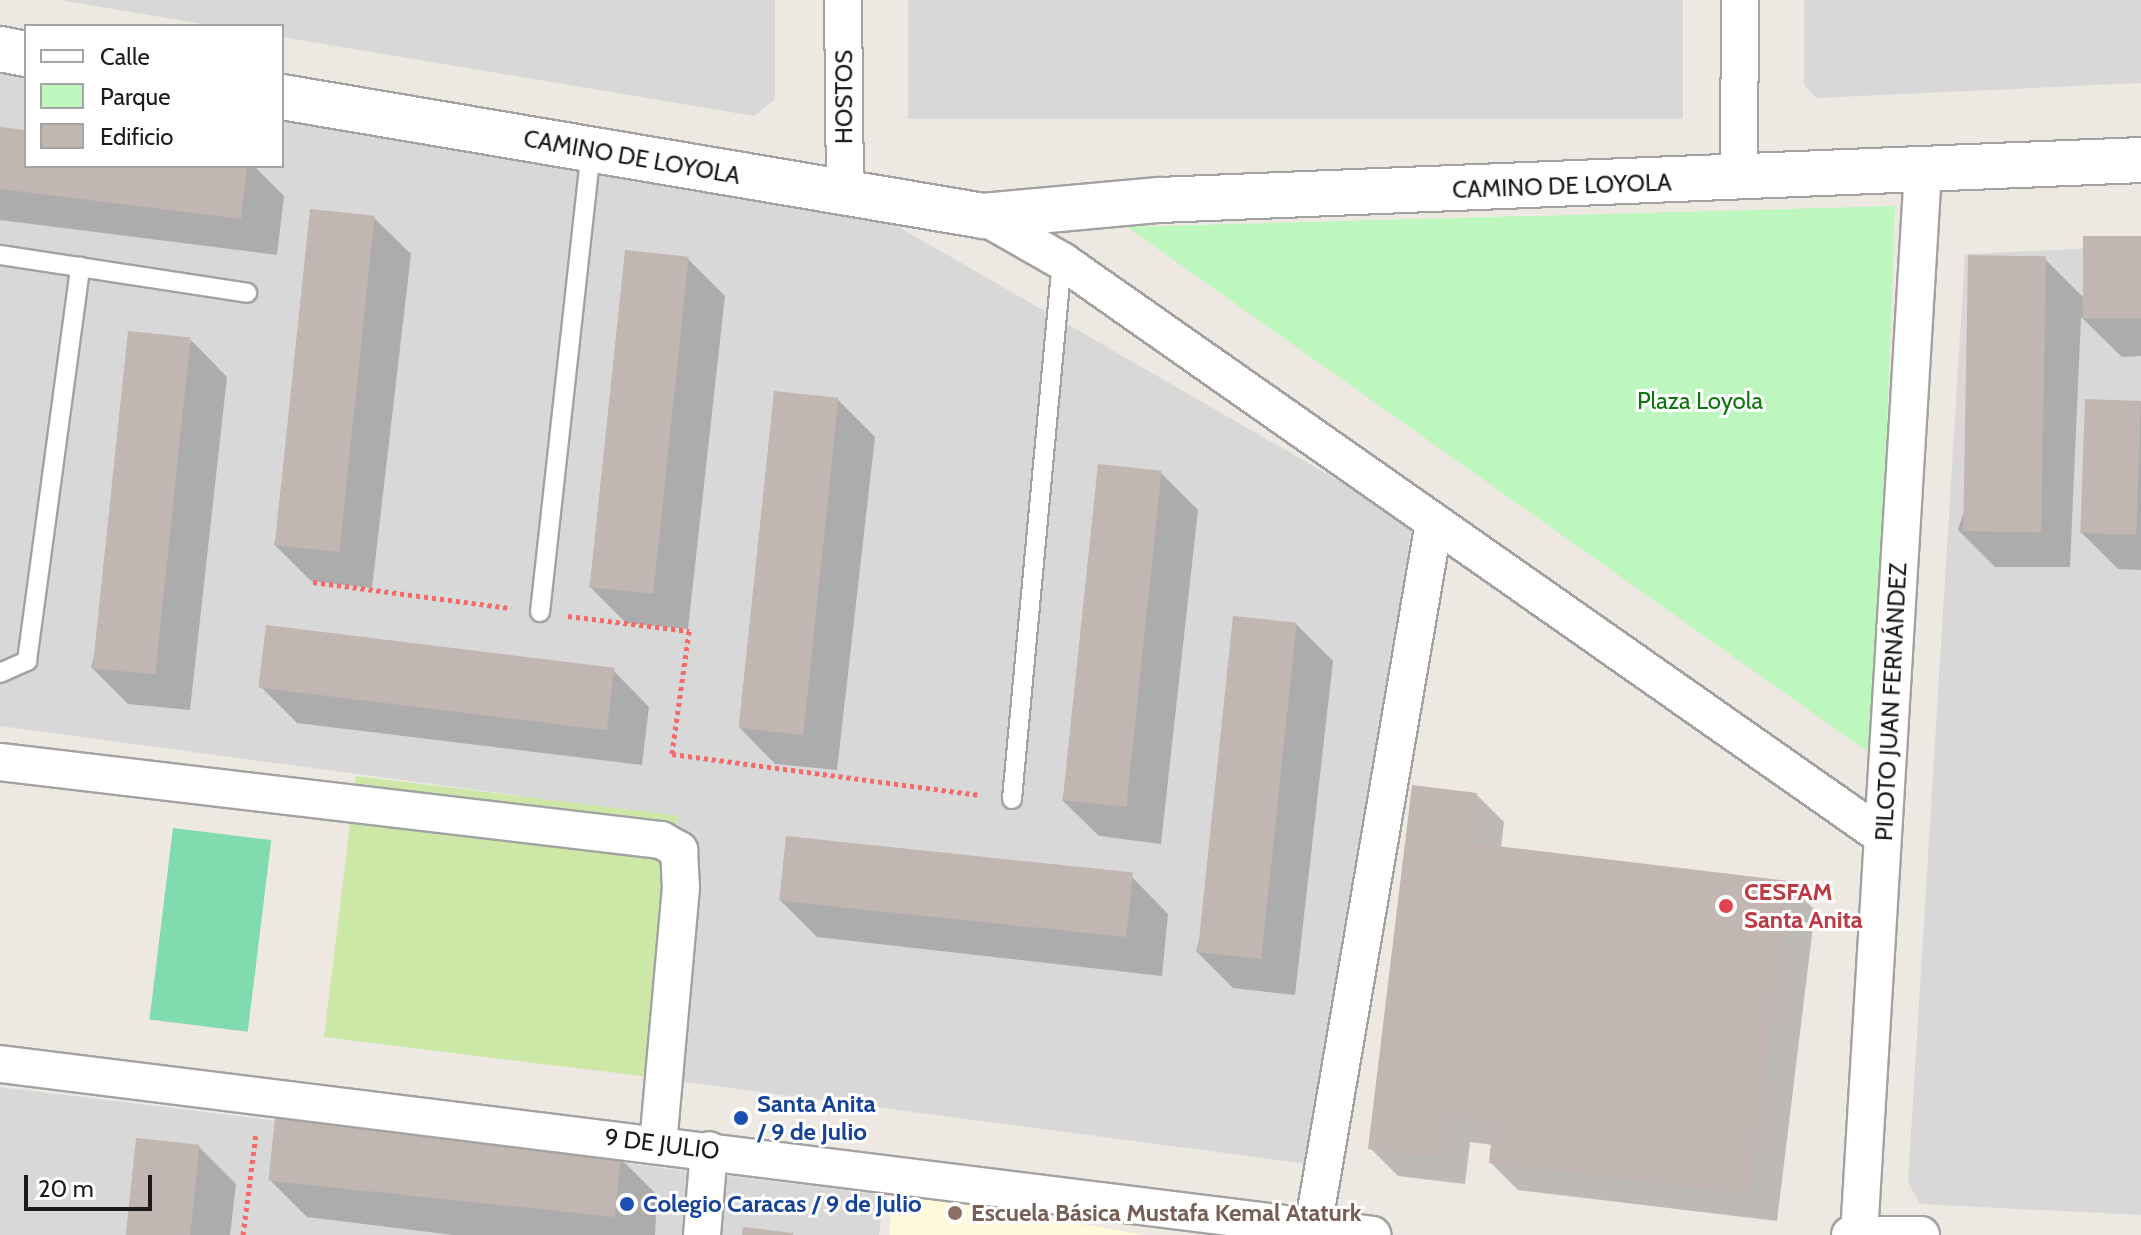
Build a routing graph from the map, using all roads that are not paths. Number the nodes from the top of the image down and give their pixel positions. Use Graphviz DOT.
graph roads {
  1 [pos="843,0"];
  2 [pos="1740,0"];
  3 [pos="0,49"];
  4 [pos="24,54"];
  5 [pos="284,97"];
  6 [pos="591,150"];
  7 [pos="2141,160"];
  8 [pos="1923,170"];
  9 [pos="1739,180"];
  10 [pos="845,193"];
  11 [pos="983,216"];
  12 [pos="0,255"];
  13 [pos="1062,261"];
  14 [pos="80,267"];
  15 [pos="247,293"];
  16 [pos="1434,522"];
  17 [pos="540,612"];
  18 [pos="0,673"];
  19 [pos="0,762"];
  20 [pos="1012,799"];
  21 [pos="1882,836"];
  22 [pos="0,1064"];
  23 [pos="658,1143"];
  24 [pos="709,1150"];
  25 [pos="1313,1228"];
  26 [pos="1856,1234"];
  27 [pos="702,1235"];
  28 [pos="1372,1235"];
  29 [pos="1921,1235"];
  1 -- 10 [label="street, HOSTOS"];
  2 -- 9 [label="street"];
  3 -- 4 [label="street"];
  5 -- 6 [label="street, CAMINO DE LOYOLA"];
  6 -- 10 [label="street, CAMINO DE LOYOLA"];
  6 -- 17 [label="lane"];
  7 -- 8 [label="street, CAMINO DE LOYOLA"];
  8 -- 9 [label="street, CAMINO DE LOYOLA"];
  8 -- 21 [label="street, PILOTO JUAN FERNÁNDEZ"];
  9 -- 11 [label="street, CAMINO DE LOYOLA"];
  10 -- 11 [label="street, CAMINO DE LOYOLA"];
  11 -- 13 [label="street, CAMINO DE LOYOLA"];
  12 -- 14 [label="lane"];
  13 -- 16 [label="street, CAMINO DE LOYOLA"];
  13 -- 20 [label="lane"];
  14 -- 15 [label="lane"];
  14 -- 18 [label="lane"];
  16 -- 21 [label="street, CAMINO DE LOYOLA"];
  16 -- 25 [label="street"];
  19 -- 23 [label="street"];
  21 -- 26 [label="street, PILOTO JUAN FERNÁNDEZ"];
  22 -- 23 [label="street, 9 DE JULIO"];
  23 -- 24 [label="street, 9 DE JULIO"];
  24 -- 25 [label="street, 9 DE JULIO"];
  24 -- 27 [label="street"];
  25 -- 28 [label="street, 9 DE JULIO"];
  26 -- 29 [label="street"];
}
